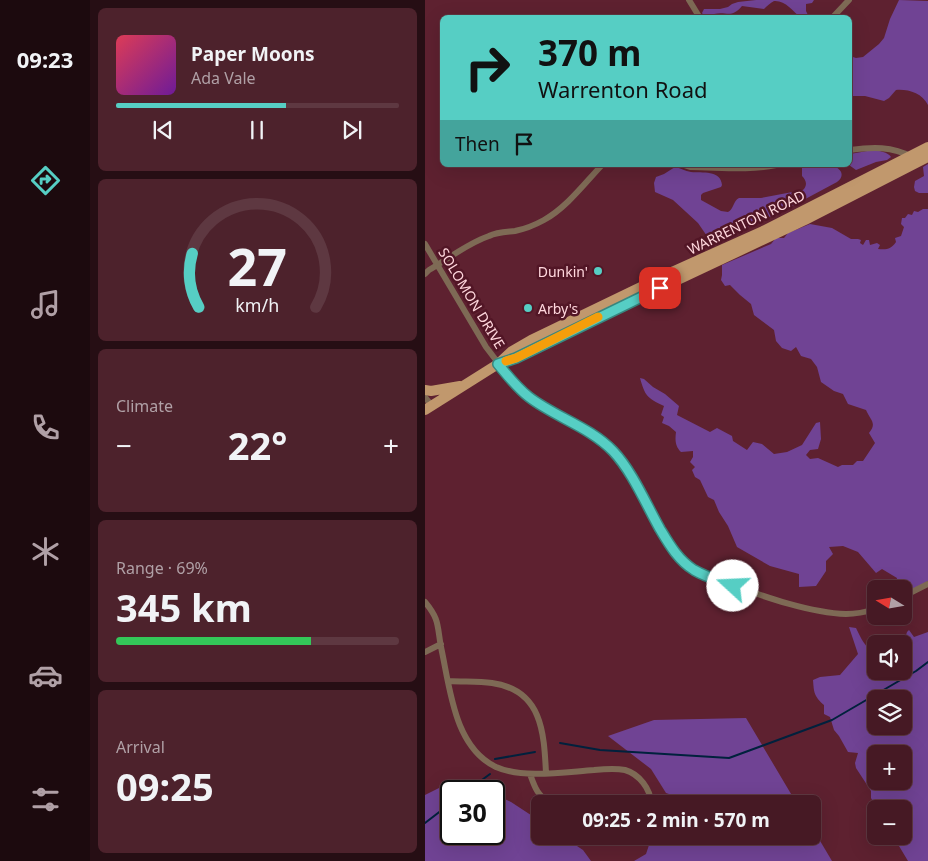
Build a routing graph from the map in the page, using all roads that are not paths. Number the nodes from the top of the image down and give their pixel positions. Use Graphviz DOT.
graph roads {
  1 [pos="689,0"];
  2 [pos="849,0"];
  3 [pos="698,15"];
  4 [pos="835,15"];
  5 [pos="928,147"];
  6 [pos="852,150"];
  7 [pos="910,156"];
  8 [pos="924,159"];
  9 [pos="600,167"];
  10 [pos="717,167"];
  11 [pos="755,167"];
  12 [pos="425,244"];
  13 [pos="437,265"];
  14 [pos="425,274"];
  15 [pos="498,364"];
  16 [pos="463,386"];
  17 [pos="425,390"];
  18 [pos="425,397"];
  19 [pos="428,408"];
  20 [pos="928,584"];
  21 [pos="913,592"];
  22 [pos="425,602"];
  23 [pos="867,612"];
  24 [pos="441,644"];
  25 [pos="425,652"];
  26 [pos="449,682"];
  27 [pos="546,773"];
  28 [pos="530,774"];
  29 [pos="540,795"];
  30 [pos="649,795"];
  1 -- 3 [label="street"];
  2 -- 4 [label="street"];
  5 -- 7 [label="main road, WARRENTON ROAD"];
  6 -- 7 [label="street"];
  7 -- 8 [label="street"];
  7 -- 15 [label="main road, WARRENTON ROAD"];
  8 -- 15 [label="main road, WARRENTON ROAD"];
  9 -- 13 [label="street"];
  10 -- 11 [label="street"];
  12 -- 13 [label="street, SOLOMON DRIVE"];
  13 -- 14 [label="street"];
  13 -- 15 [label="street, SOLOMON DRIVE"];
  15 -- 16 [label="main road, WARRENTON ROAD"];
  15 -- 23 [label="street, SOLOMON DRIVE"];
  16 -- 17 [label="main road"];
  16 -- 19 [label="main road, WARRENTON ROAD"];
  18 -- 19 [label="street"];
  20 -- 21 [label="street"];
  22 -- 24 [label="street"];
  24 -- 25 [label="street"];
  24 -- 26 [label="street"];
  26 -- 27 [label="street"];
  26 -- 28 [label="street"];
  27 -- 28 [label="street"];
  27 -- 30 [label="street"];
  28 -- 29 [label="street"];
}
